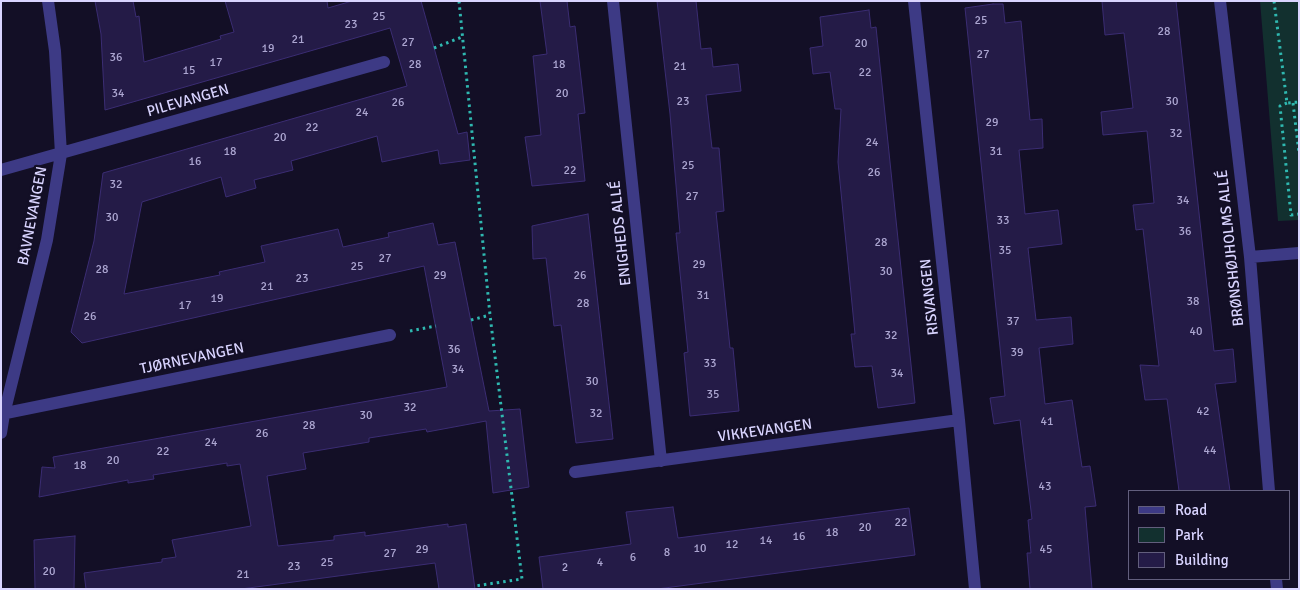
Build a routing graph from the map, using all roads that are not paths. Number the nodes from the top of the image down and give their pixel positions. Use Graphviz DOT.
graph roads {
  1 [pos="48,1"];
  2 [pos="613,1"];
  3 [pos="914,1"];
  4 [pos="1220,1"];
  5 [pos="384,62"];
  6 [pos="61,154"];
  7 [pos="1,170"];
  8 [pos="1299,253"];
  9 [pos="1250,257"];
  10 [pos="390,335"];
  11 [pos="2,414"];
  12 [pos="959,420"];
  13 [pos="1,433"];
  14 [pos="661,461"];
  15 [pos="575,472"];
  16 [pos="1269,490"];
  17 [pos="975,589"];
  1 -- 6 [label="street, BAVNEVANGEN"];
  2 -- 14 [label="street, ENIGHEDS ALLÉ"];
  3 -- 12 [label="street, RISVANGEN"];
  4 -- 9 [label="street, BRØNSHØJHOLMS ALLÉ"];
  5 -- 6 [label="street, PILEVANGEN"];
  6 -- 7 [label="street, PILEVANGEN"];
  6 -- 11 [label="street, BAVNEVANGEN"];
  8 -- 9 [label="street"];
  9 -- 16 [label="street, BRØNSHØJHOLMS ALLÉ"];
  10 -- 11 [label="street, TJØRNEVANGEN"];
  11 -- 13 [label="street, BAVNEVANGEN"];
  12 -- 14 [label="street, VIKKEVANGEN"];
  12 -- 17 [label="street, RISVANGEN"];
  14 -- 15 [label="street, VIKKEVANGEN"];
}
